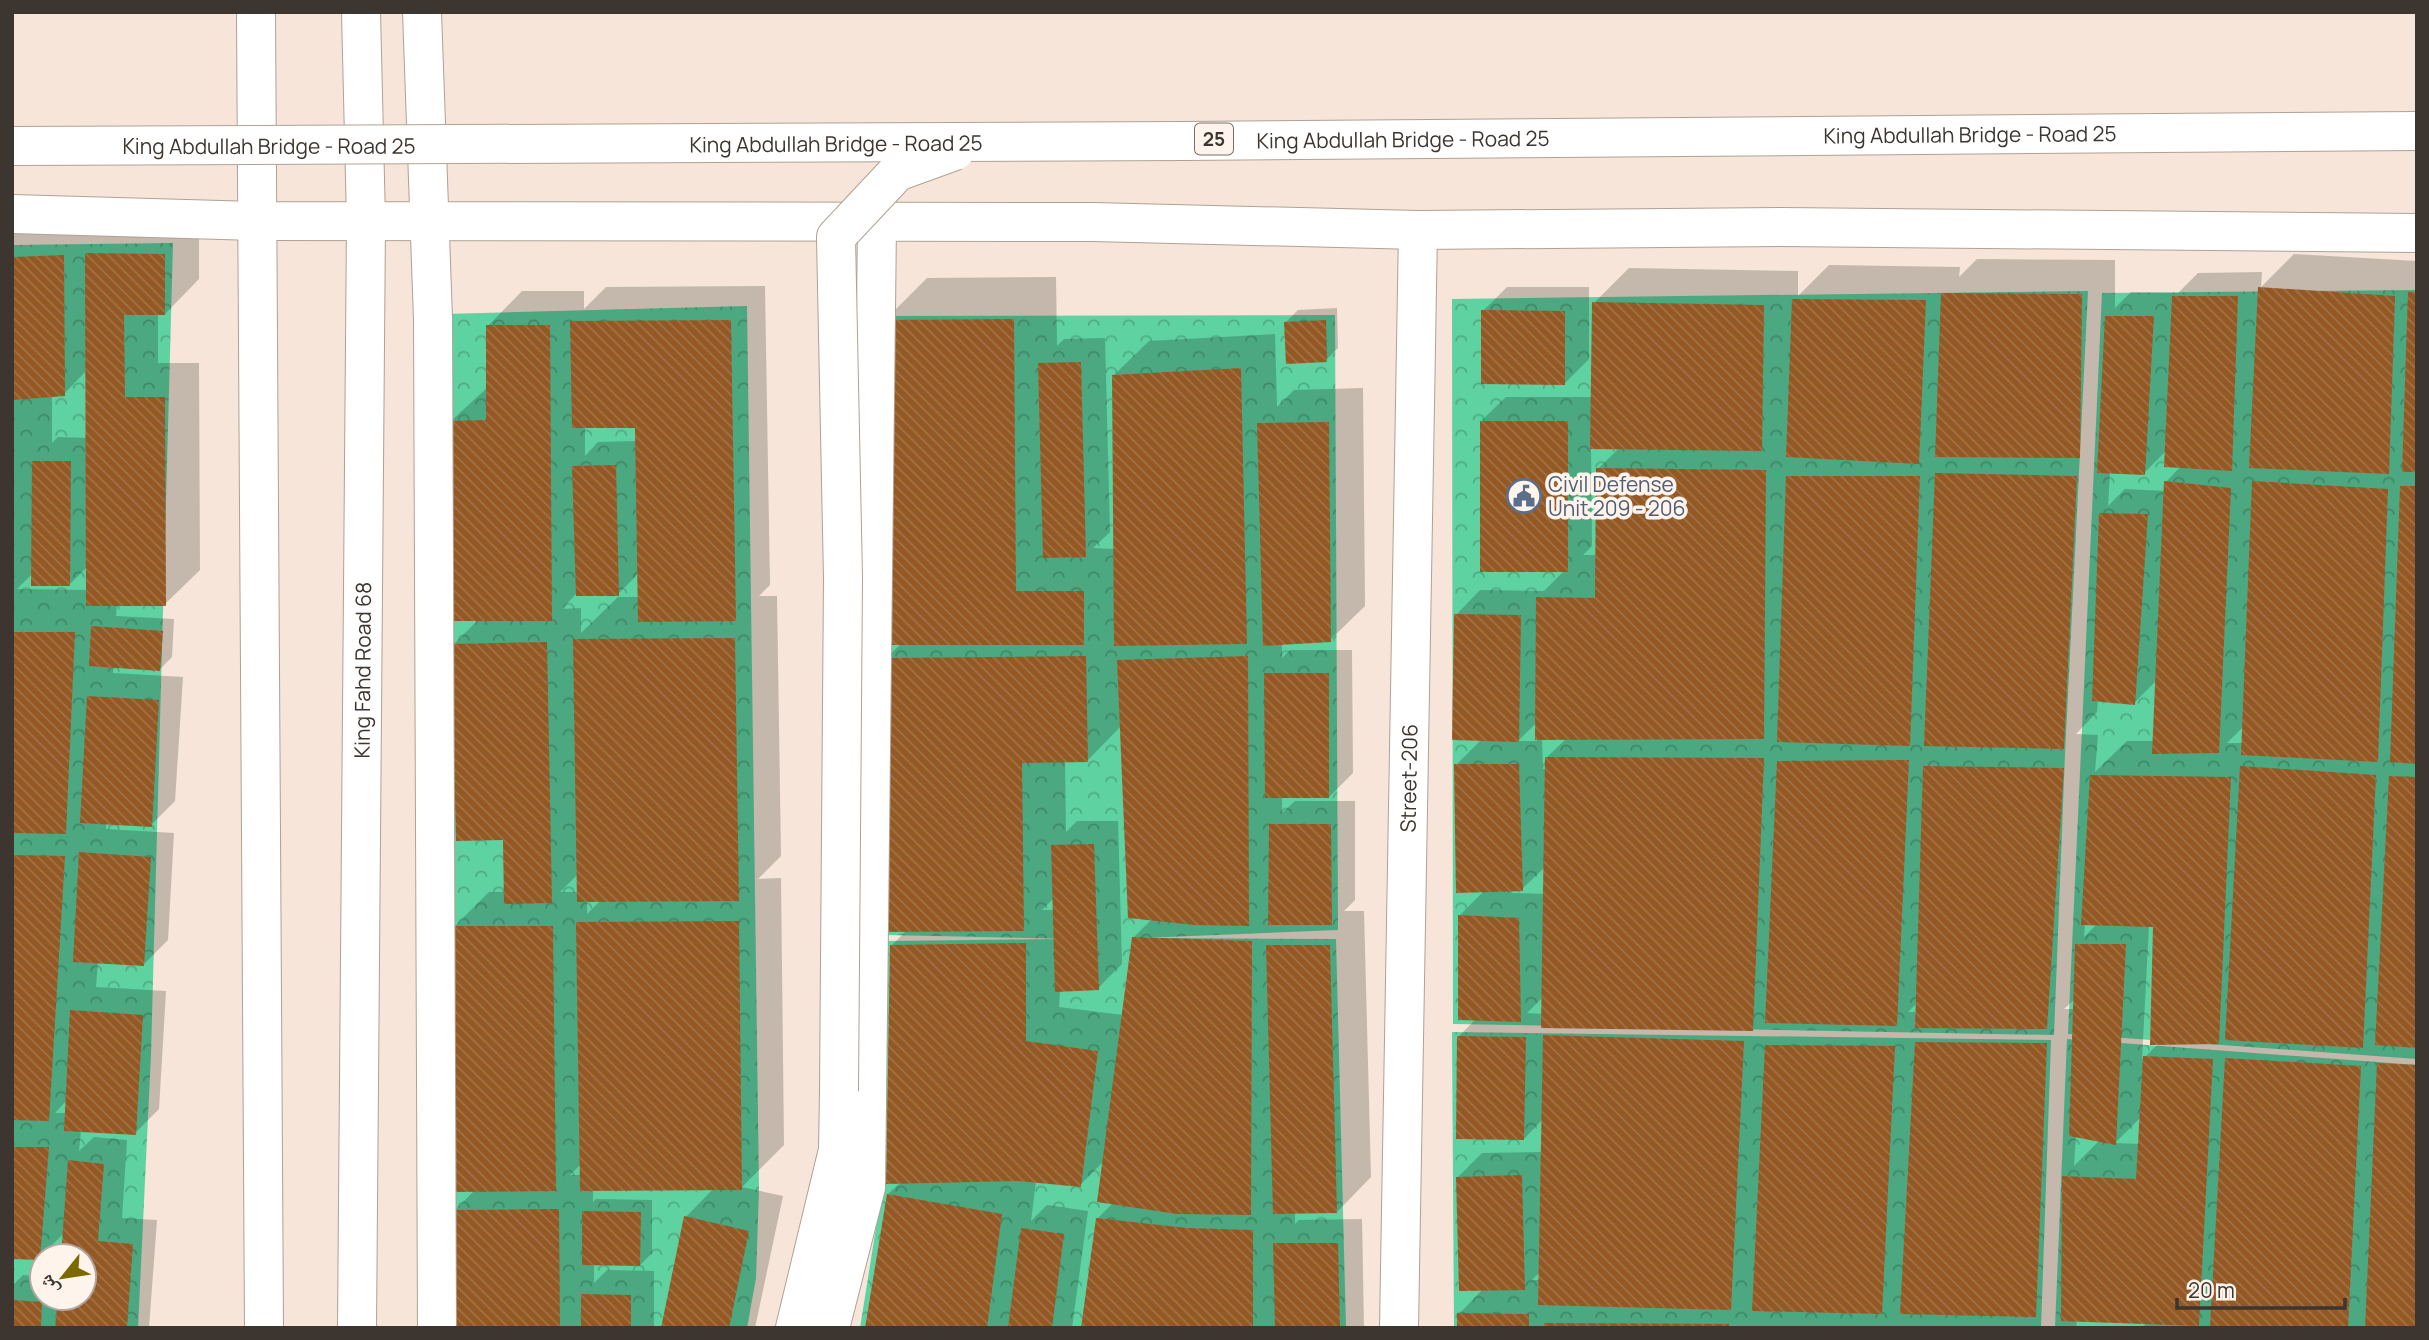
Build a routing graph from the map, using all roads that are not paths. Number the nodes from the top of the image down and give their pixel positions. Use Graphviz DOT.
graph roads {
  1 [pos="256,12"];
  2 [pos="361,12"];
  3 [pos="422,12"];
  4 [pos="2417,131"];
  5 [pos="984,141"];
  6 [pos="12,146"];
  7 [pos="12,214"];
  8 [pos="258,221"];
  9 [pos="366,221"];
  10 [pos="877,223"];
  11 [pos="1418,230"];
  12 [pos="2417,233"];
  13 [pos="264,1328"];
  14 [pos="357,1328"];
  15 [pos="437,1328"];
  16 [pos="795,1328"];
  17 [pos="830,1328"];
  18 [pos="1399,1328"];
  1 -- 8 [label="main road"];
  2 -- 9 [label="main road, King Fahd Road 68"];
  3 -- 15 [label="main road"];
  4 -- 5 [label="main road, King Abdullah Bridge - Road 25 / 25, bridge"];
  5 -- 6 [label="main road, King Abdullah Bridge - Road 25 / 25, bridge"];
  5 -- 16 [label="main road, bridge"];
  7 -- 8 [label="main road"];
  8 -- 9 [label="main road"];
  8 -- 13 [label="main road"];
  9 -- 10 [label="main road"];
  9 -- 14 [label="main road, King Fahd Road 68"];
  10 -- 11 [label="main road"];
  10 -- 17 [label="main road"];
  11 -- 12 [label="main road"];
  11 -- 18 [label="main road, Street-206"];
}
